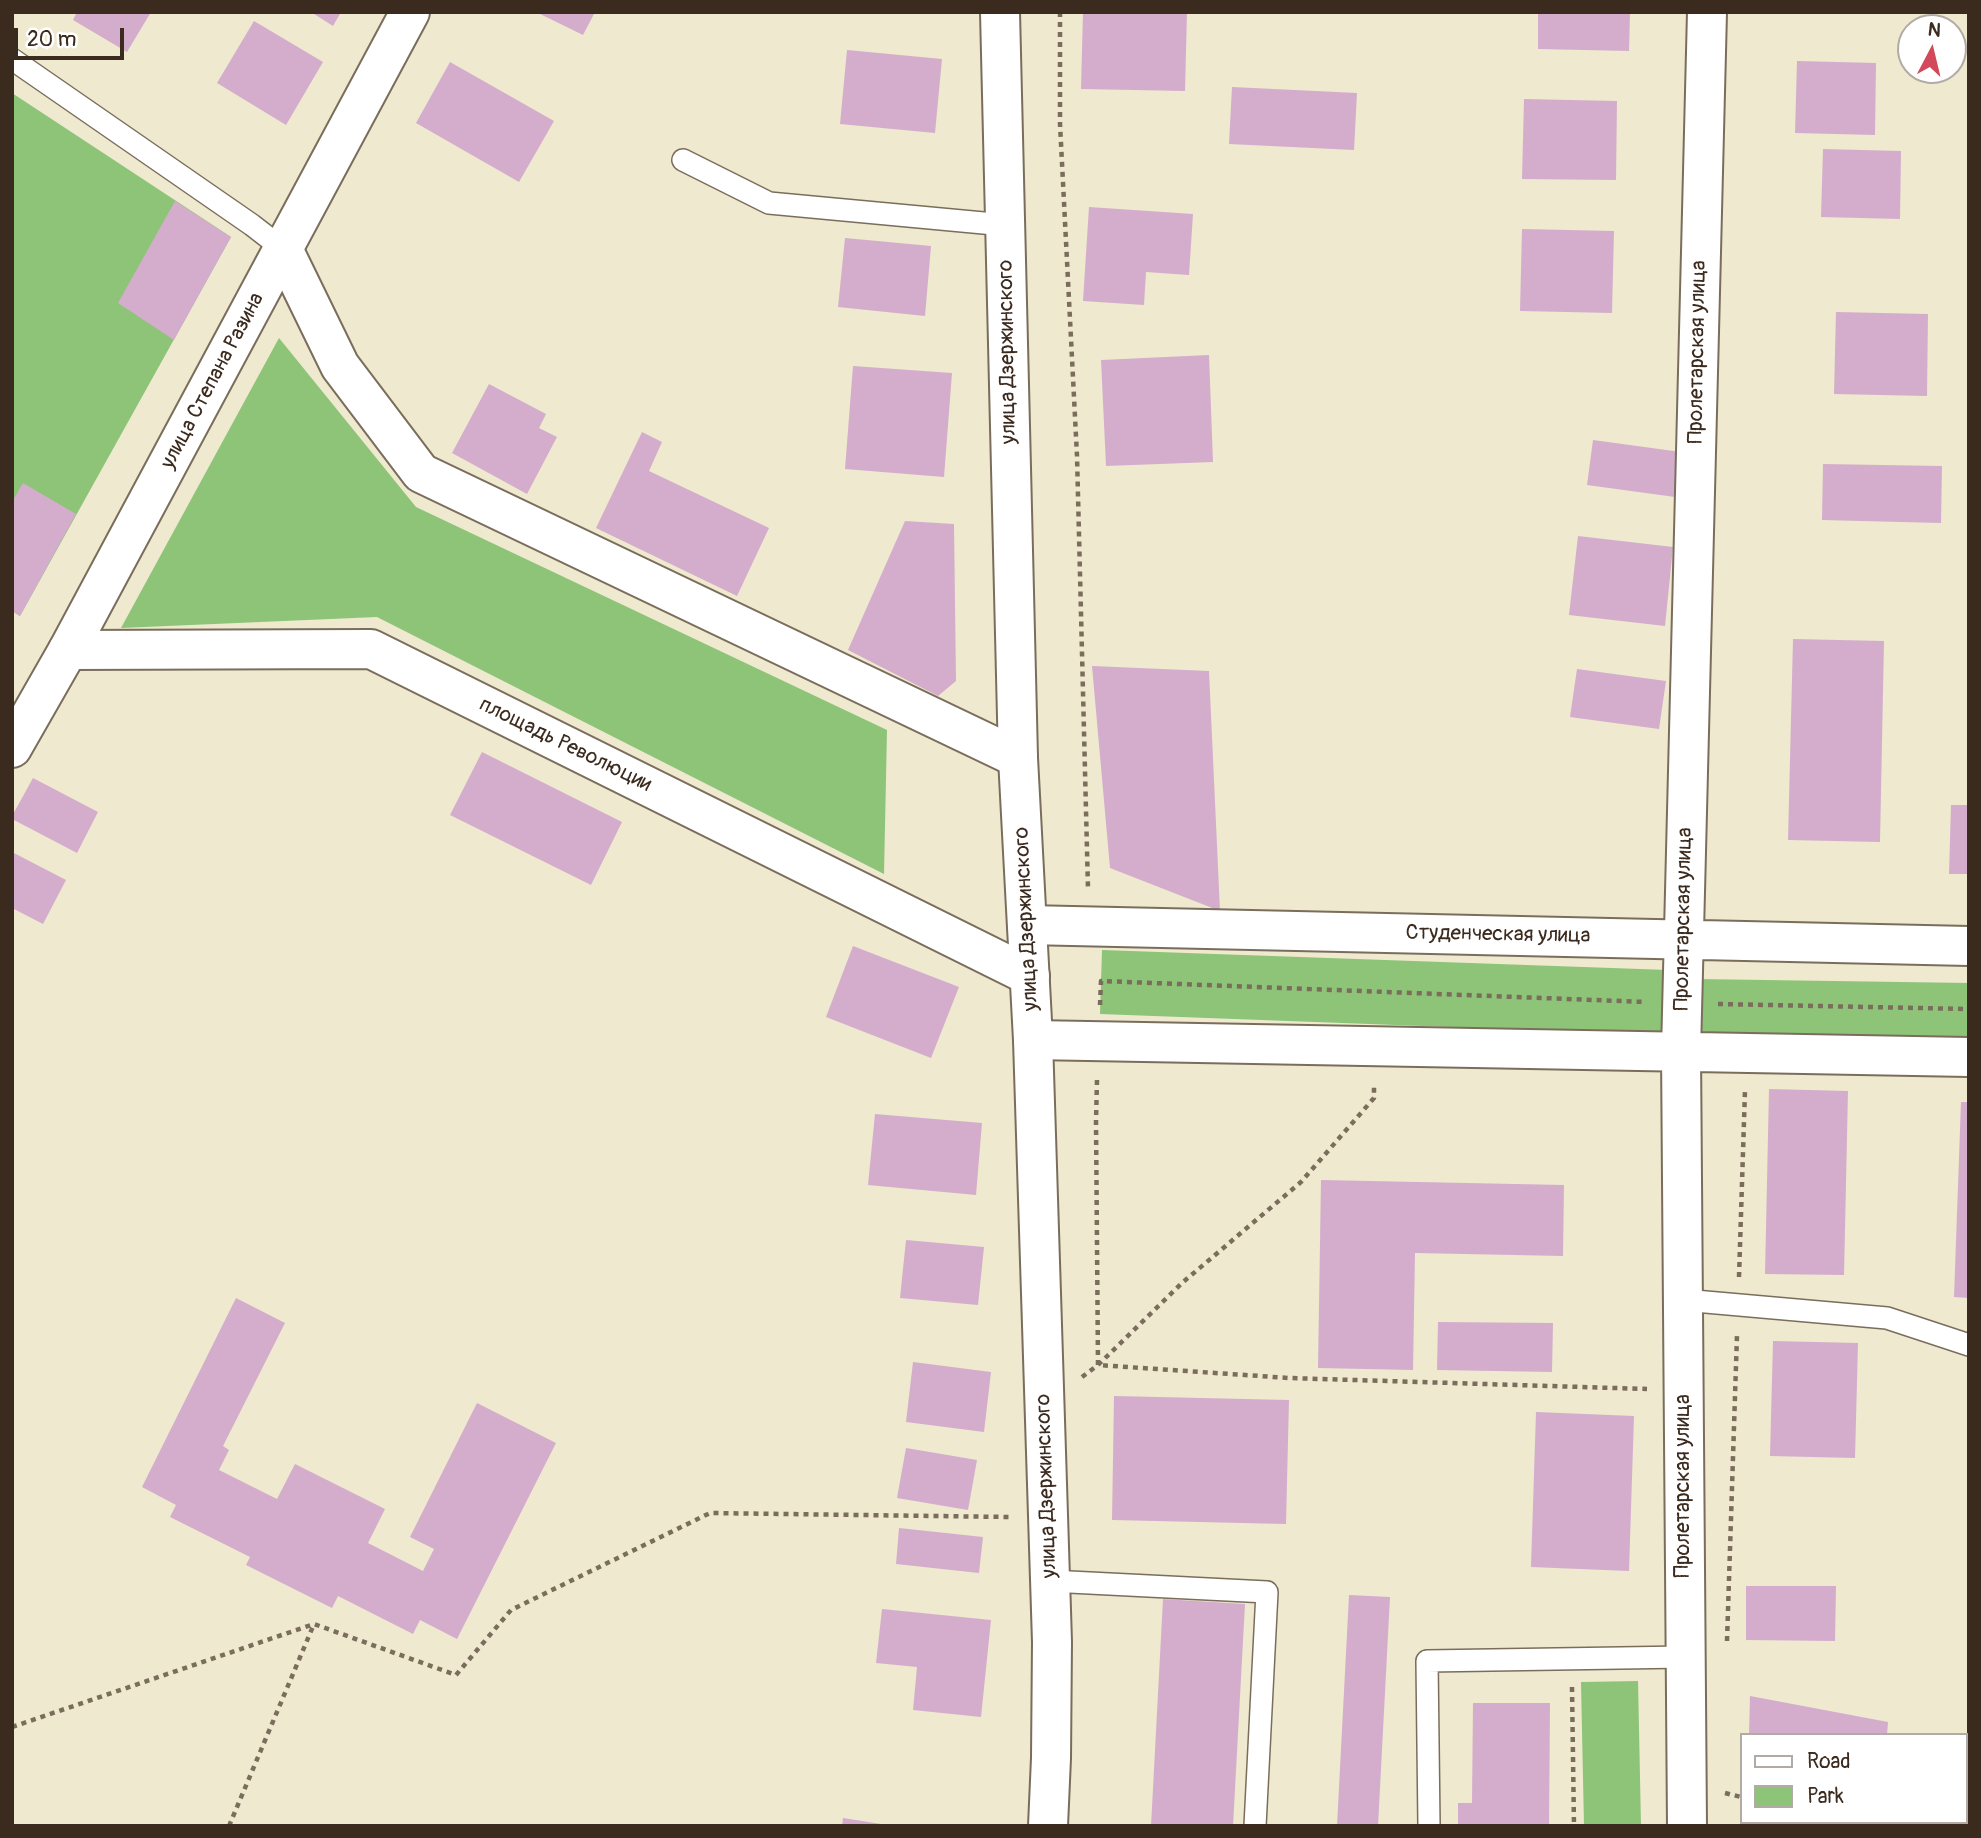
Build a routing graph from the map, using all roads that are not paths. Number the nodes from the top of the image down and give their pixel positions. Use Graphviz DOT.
graph roads {
  1 [pos="410,12"];
  2 [pos="1000,12"];
  3 [pos="1707,12"];
  4 [pos="12,59"];
  5 [pos="683,160"];
  6 [pos="1005,225"];
  7 [pos="283,249"];
  8 [pos="68,650"];
  9 [pos="12,748"];
  10 [pos="1018,758"];
  11 [pos="1027,925"];
  12 [pos="1683,940"];
  13 [pos="1969,946"];
  14 [pos="1030,976"];
  15 [pos="1032,1040"];
  16 [pos="1681,1051"];
  17 [pos="1969,1056"];
  18 [pos="1683,1300"];
  19 [pos="1969,1345"];
  20 [pos="1050,1581"];
  21 [pos="1685,1657"];
  22 [pos="1048,1826"];
  23 [pos="1255,1826"];
  24 [pos="1429,1826"];
  25 [pos="1687,1826"];
  1 -- 7 [label="street, улица Степана Разина"];
  2 -- 6 [label="street, улица Дзержинского"];
  3 -- 12 [label="street, Пролетарская улица"];
  4 -- 7 [label="lane"];
  5 -- 6 [label="lane"];
  6 -- 10 [label="street, улица Дзержинского"];
  7 -- 8 [label="street, улица Степана Разина"];
  7 -- 10 [label="street"];
  8 -- 9 [label="street, улица Степана Разина"];
  8 -- 14 [label="street, площадь Революции"];
  10 -- 11 [label="street, улица Дзержинского"];
  11 -- 12 [label="street, Студенческая улица"];
  11 -- 14 [label="street, улица Дзержинского"];
  12 -- 13 [label="street, Студенческая улица"];
  12 -- 16 [label="street, Пролетарская улица"];
  14 -- 15 [label="street, улица Дзержинского"];
  15 -- 16 [label="street"];
  15 -- 20 [label="street, улица Дзержинского"];
  16 -- 17 [label="street"];
  16 -- 18 [label="street, Пролетарская улица"];
  18 -- 19 [label="lane"];
  18 -- 21 [label="street, Пролетарская улица"];
  20 -- 22 [label="street, улица Дзержинского"];
  20 -- 23 [label="lane"];
  21 -- 24 [label="lane"];
  21 -- 25 [label="street, Пролетарская улица"];
}
